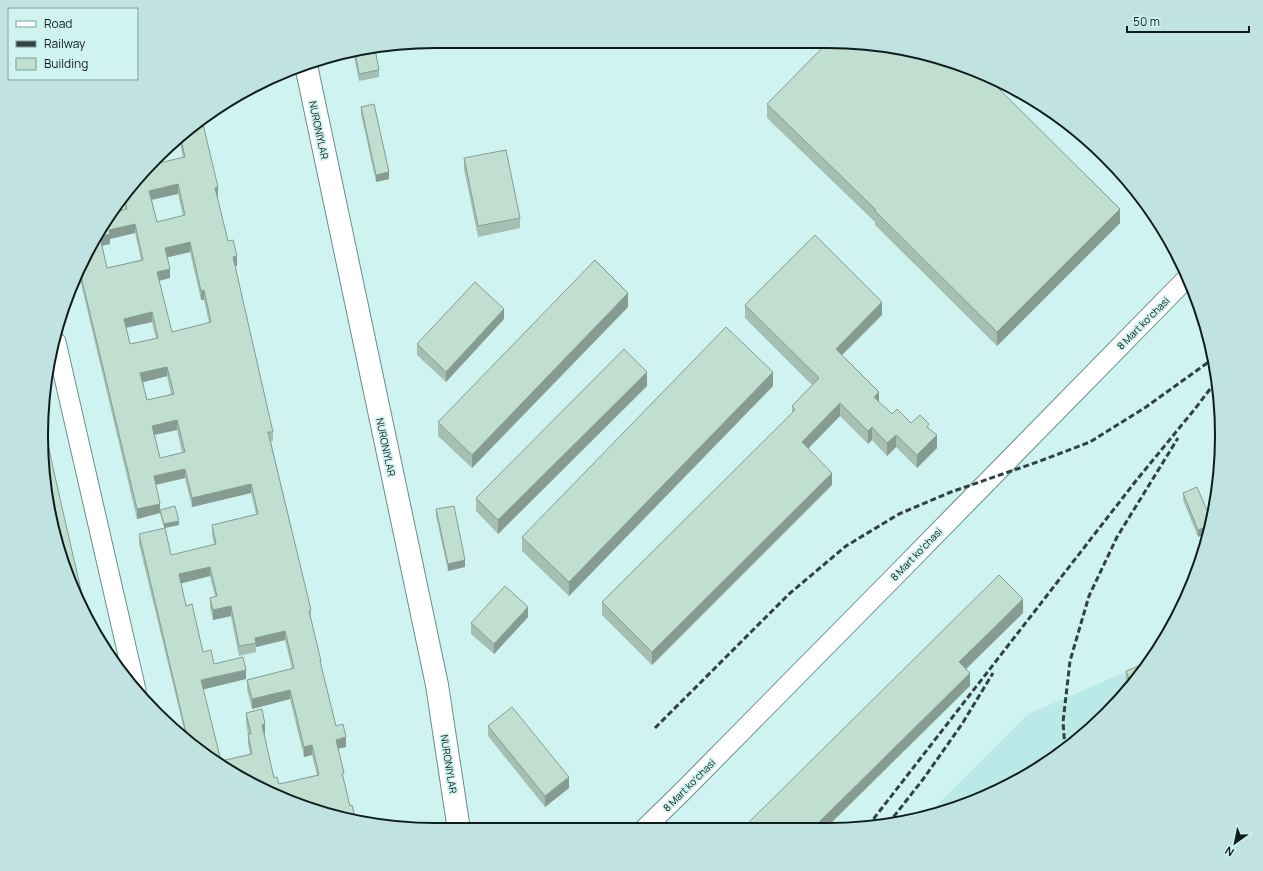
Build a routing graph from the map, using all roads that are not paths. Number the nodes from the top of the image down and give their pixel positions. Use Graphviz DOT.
graph roads {
  1 [pos="307,70"];
  2 [pos="1183,282"];
  3 [pos="58,349"];
  4 [pos="133,677"];
  5 [pos="458,823"];
  6 [pos="650,823"];
  1 -- 5 [label="main road, NURONIYLAR"];
  2 -- 6 [label="street, 8 Mart koʻchasi"];
  3 -- 4 [label="street"];
}
